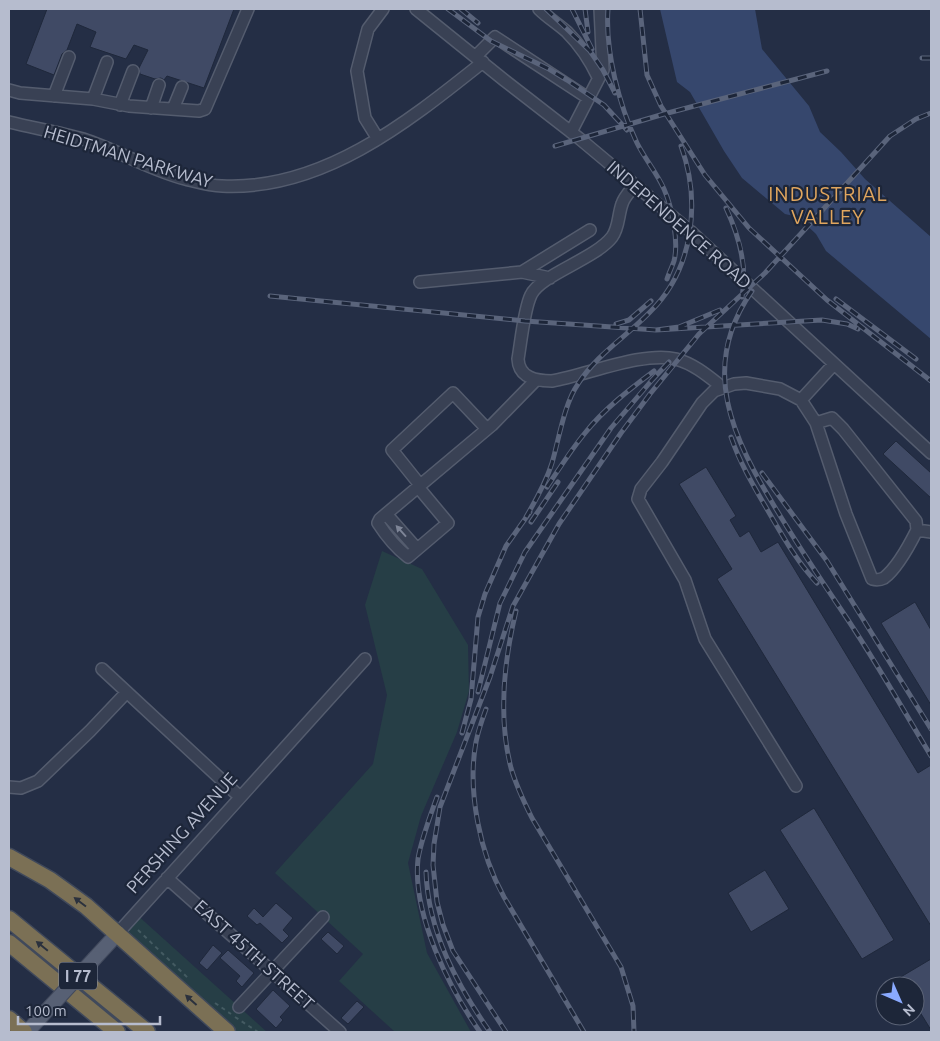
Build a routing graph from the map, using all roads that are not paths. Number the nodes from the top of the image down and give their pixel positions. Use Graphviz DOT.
graph roads {
  1 [pos="248,9"];
  2 [pos="383,9"];
  3 [pos="416,9"];
  4 [pos="539,9"];
  5 [pos="600,9"];
  6 [pos="69,58"];
  7 [pos="479,59"];
  8 [pos="107,62"];
  9 [pos="133,71"];
  10 [pos="598,77"];
  11 [pos="159,84"];
  12 [pos="182,86"];
  13 [pos="9,90"];
  14 [pos="54,96"];
  15 [pos="588,98"];
  16 [pos="93,99"];
  17 [pos="120,104"];
  18 [pos="151,108"];
  19 [pos="173,109"];
  20 [pos="9,122"];
  21 [pos="571,132"];
  22 [pos="378,139"];
  23 [pos="635,185"];
  24 [pos="590,230"];
  25 [pos="522,272"];
  26 [pos="550,278"];
  27 [pos="420,282"];
  28 [pos="834,364"];
  29 [pos="536,380"];
  30 [pos="722,387"];
  31 [pos="802,400"];
  32 [pos="816,424"];
  33 [pos="487,429"];
  34 [pos="931,453"];
  35 [pos="419,486"];
  36 [pos="918,530"];
  37 [pos="931,532"];
  38 [pos="365,659"];
  39 [pos="102,669"];
  40 [pos="127,692"];
  41 [pos="9,786"];
  42 [pos="796,786"];
  43 [pos="240,797"];
  44 [pos="9,857"];
  45 [pos="167,878"];
  46 [pos="323,917"];
  47 [pos="9,919"];
  48 [pos="118,933"];
  49 [pos="9,943"];
  50 [pos="273,971"];
  51 [pos="240,1007"];
  52 [pos="9,1019"];
  53 [pos="25,1032"];
  54 [pos="117,1032"];
  55 [pos="147,1032"];
  56 [pos="227,1032"];
  57 [pos="340,1032"];
  1 -- 19 [label="street"];
  2 -- 22 [label="street"];
  3 -- 7 [label="street, INDEPENDENCE ROAD"];
  4 -- 10 [label="street"];
  5 -- 10 [label="street"];
  6 -- 14 [label="street"];
  7 -- 15 [label="street, HEIDTMAN PARKWAY"];
  7 -- 21 [label="street, INDEPENDENCE ROAD"];
  7 -- 22 [label="street, HEIDTMAN PARKWAY"];
  8 -- 16 [label="street"];
  9 -- 17 [label="street"];
  10 -- 15 [label="street"];
  11 -- 18 [label="street"];
  12 -- 19 [label="street"];
  13 -- 14 [label="street"];
  14 -- 16 [label="street"];
  15 -- 21 [label="street"];
  16 -- 17 [label="street"];
  17 -- 18 [label="street"];
  18 -- 19 [label="street"];
  20 -- 22 [label="street, HEIDTMAN PARKWAY"];
  21 -- 23 [label="street, INDEPENDENCE ROAD"];
  23 -- 26 [label="street"];
  23 -- 28 [label="street, INDEPENDENCE ROAD"];
  24 -- 25 [label="street"];
  25 -- 26 [label="street"];
  25 -- 27 [label="street"];
  26 -- 29 [label="street"];
  28 -- 31 [label="street"];
  28 -- 34 [label="street, INDEPENDENCE ROAD"];
  29 -- 30 [label="street"];
  29 -- 33 [label="street"];
  30 -- 31 [label="street"];
  30 -- 42 [label="street"];
  31 -- 32 [label="street"];
  32 -- 36 [label="street"];
  32 -- 36 [label="street"];
  33 -- 35 [label="street"];
  33 -- 35 [label="street"];
  35 -- 35 [label="street"];
  36 -- 37 [label="street"];
  38 -- 43 [label="street, PERSHING AVENUE"];
  39 -- 40 [label="street"];
  40 -- 41 [label="street"];
  40 -- 43 [label="street"];
  43 -- 45 [label="street, PERSHING AVENUE"];
  48 -- 44 [label="highway, one-way"];
  45 -- 48 [label="street, PERSHING AVENUE"];
  45 -- 50 [label="street, EAST 45TH STREET"];
  46 -- 50 [label="street"];
  55 -- 47 [label="highway, I 77, one-way"];
  48 -- 53 [label="main road, PERSHING AVENUE, bridge"];
  56 -- 48 [label="highway, one-way"];
  49 -- 54 [label="highway, I 77"];
  50 -- 51 [label="street"];
  50 -- 57 [label="street, EAST 45TH STREET"];
  52 -- 53 [label="highway"];
}
